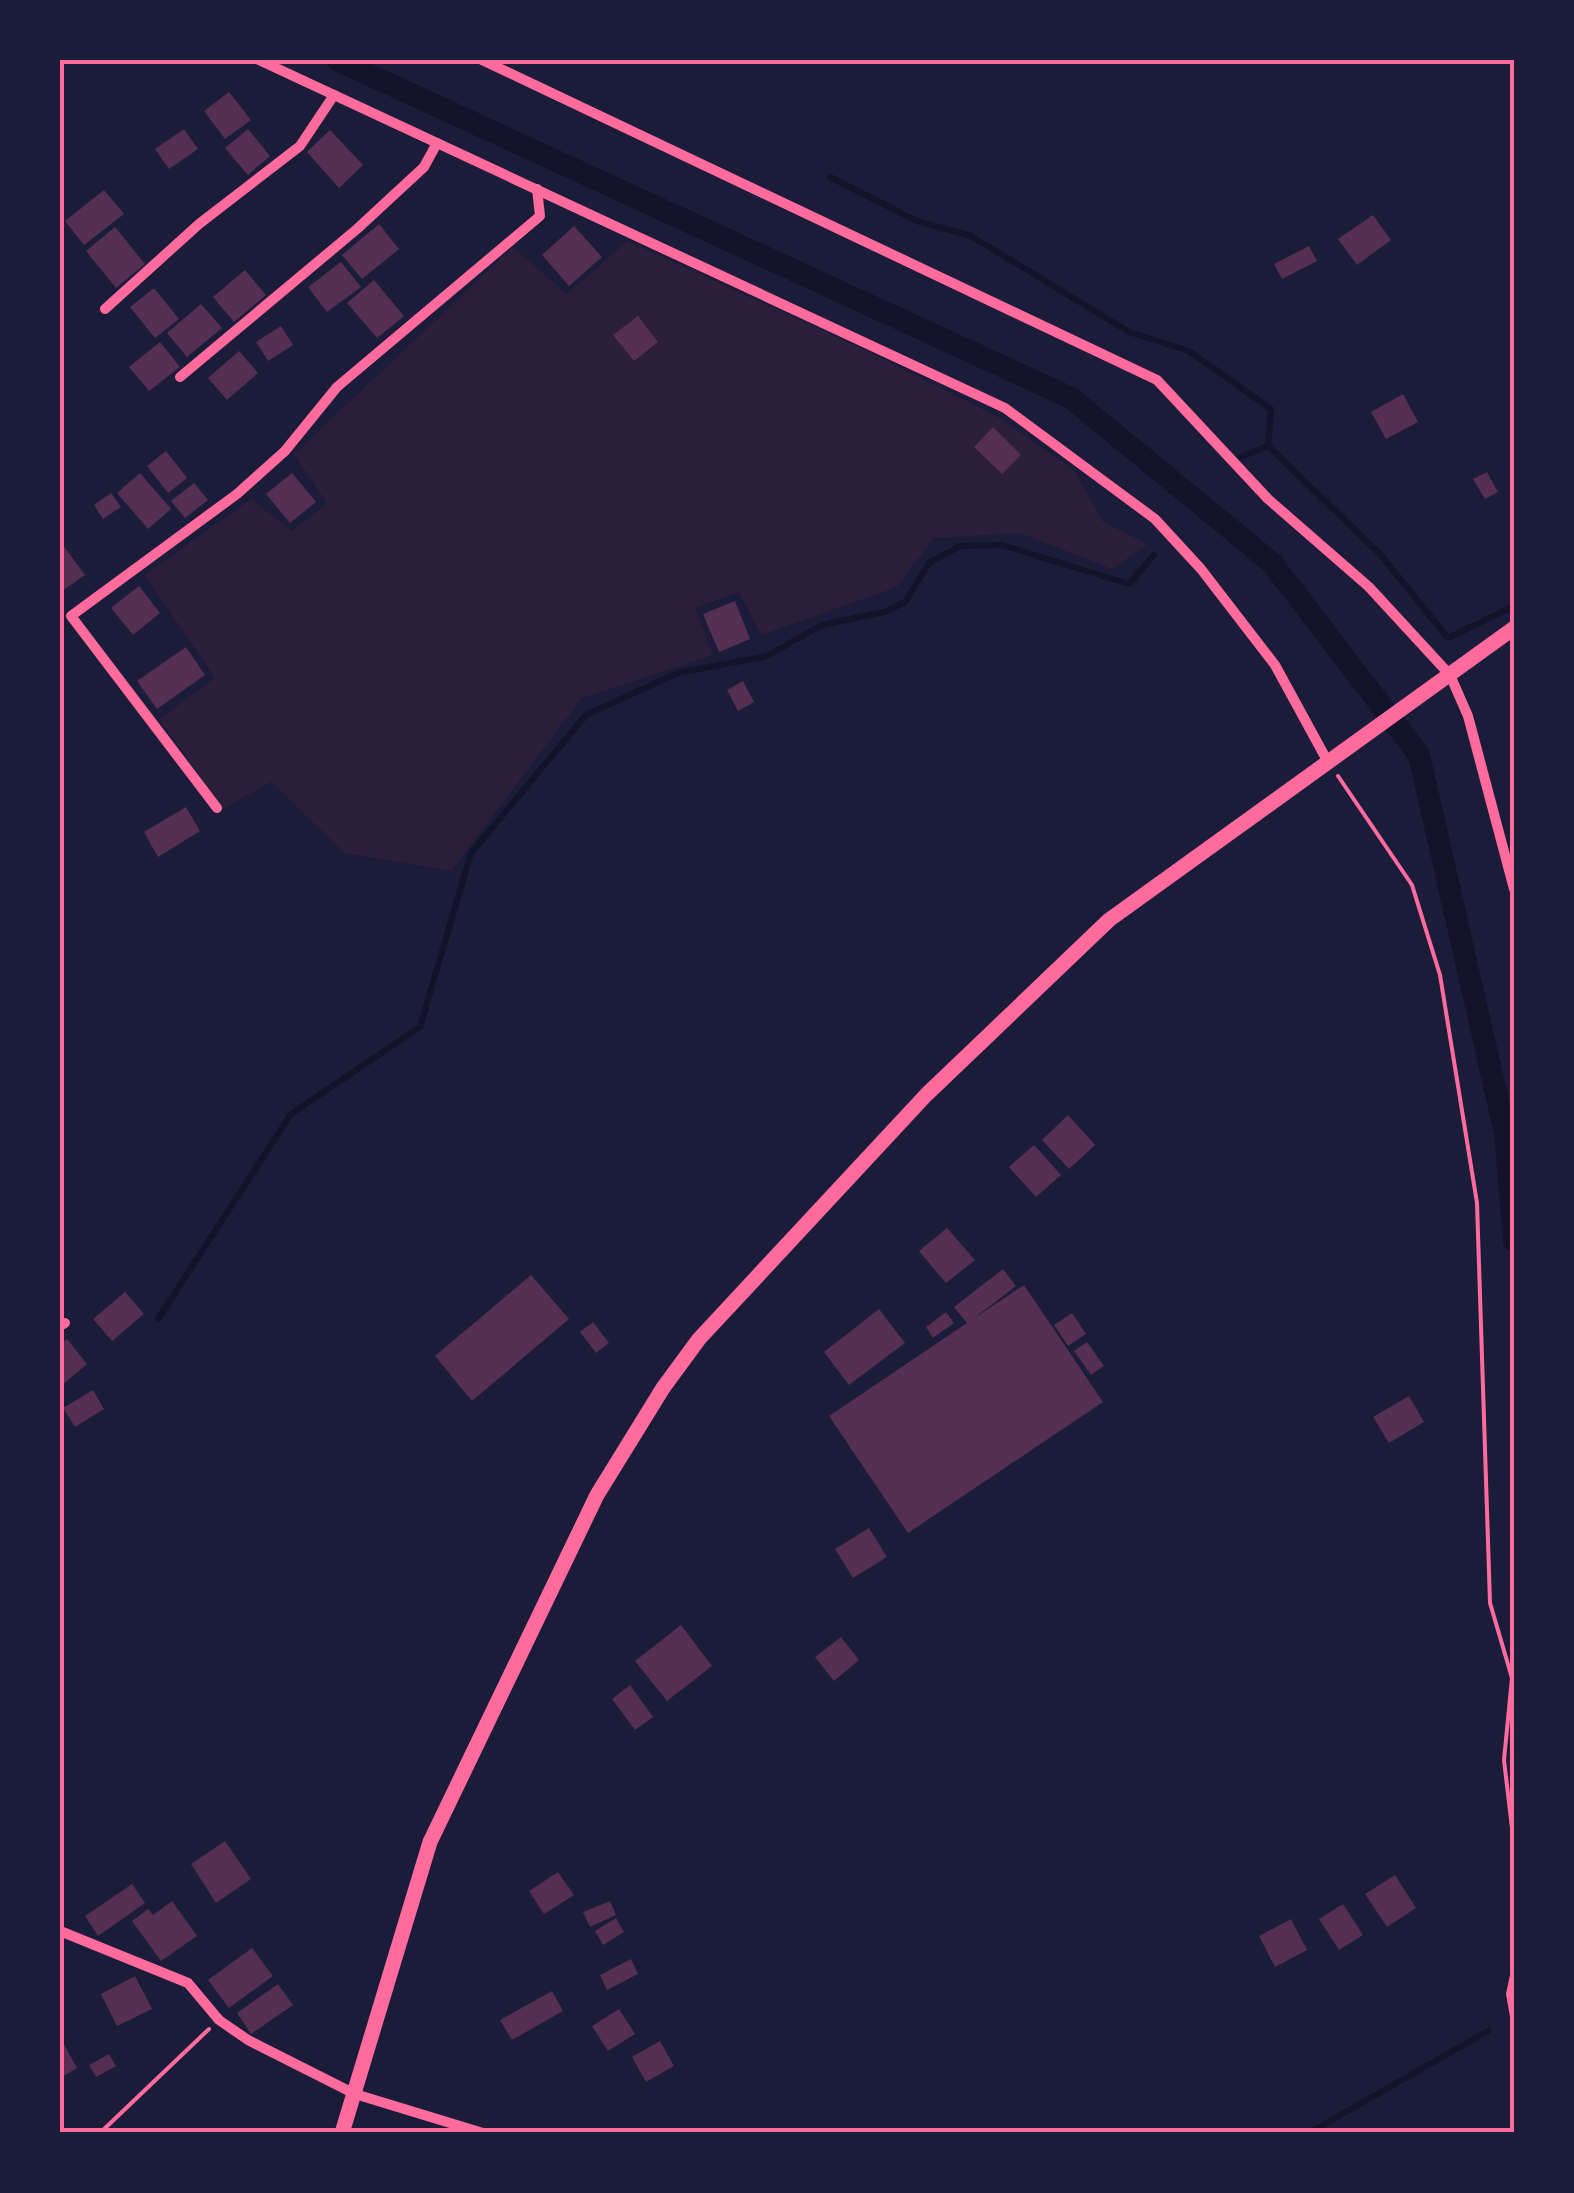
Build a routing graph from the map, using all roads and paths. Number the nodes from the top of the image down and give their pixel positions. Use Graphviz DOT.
graph roads {
  1 [pos="259,60"];
  2 [pos="482,60"];
  3 [pos="334,95"];
  4 [pos="438,143"];
  5 [pos="537,189"];
  6 [pos="105,309"];
  7 [pos="180,377"];
  8 [pos="1514,628"];
  9 [pos="1446,678"];
  10 [pos="1334,760"];
  11 [pos="217,808"];
  12 [pos="1514,889"];
  13 [pos="1514,1845"];
  14 [pos="60,1931"];
  15 [pos="1514,1966"];
  16 [pos="219,2020"];
  17 [pos="1514,2028"];
  18 [pos="355,2094"];
  19 [pos="100,2133"];
  20 [pos="342,2133"];
  21 [pos="483,2133"];
  1 -- 3 [label="street"];
  2 -- 9 [label="street"];
  3 -- 4 [label="street"];
  3 -- 6 [label="street"];
  4 -- 5 [label="street"];
  4 -- 7 [label="street"];
  5 -- 10 [label="street"];
  5 -- 11 [label="street"];
  8 -- 9 [label="street"];
  9 -- 10 [label="street"];
  9 -- 12 [label="street"];
  10 -- 13 [label="path"];
  10 -- 18 [label="street"];
  14 -- 16 [label="street"];
  15 -- 17 [label="path"];
  16 -- 18 [label="street"];
  16 -- 19 [label="path"];
  18 -- 20 [label="street"];
  18 -- 21 [label="street"];
}
